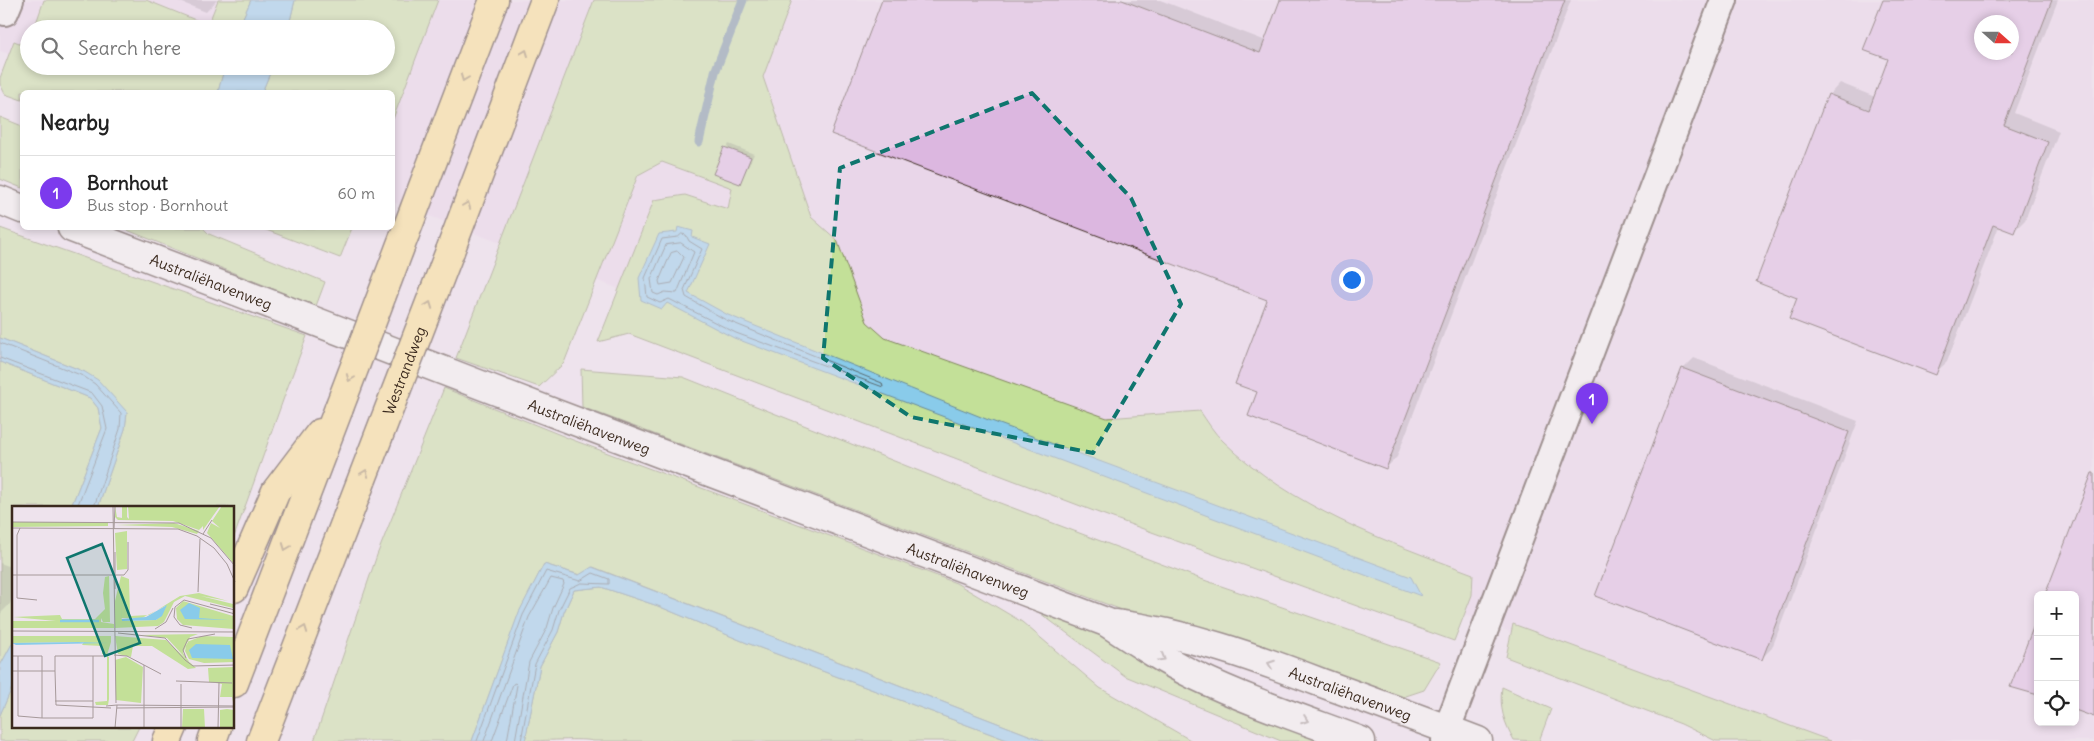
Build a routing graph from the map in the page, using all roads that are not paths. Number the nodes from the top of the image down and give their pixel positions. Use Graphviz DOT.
graph roads {
  1 [pos="494,0"];
  2 [pos="545,0"];
  3 [pos="1724,0"];
  4 [pos="0,200"];
  5 [pos="20,208"];
  6 [pos="77,230"];
  7 [pos="339,408"];
  8 [pos="235,586"];
  9 [pos="1106,622"];
  10 [pos="286,675"];
  11 [pos="235,680"];
  12 [pos="173,728"];
  13 [pos="217,728"];
  14 [pos="1446,735"];
  15 [pos="167,741"];
  16 [pos="212,741"];
  17 [pos="261,741"];
  18 [pos="267,741"];
  19 [pos="1360,741"];
  20 [pos="1478,741"];
  1 -- 7 [label="highway, one-way, bridge"];
  10 -- 2 [label="highway, Westrandweg, one-way, bridge"];
  3 -- 14 [label="street"];
  4 -- 5 [label="street"];
  6 -- 9 [label="street, Australiëhavenweg"];
  7 -- 8 [label="highway"];
  7 -- 11 [label="highway, one-way"];
  14 -- 9 [label="street, Australiëhavenweg, one-way"];
  9 -- 19 [label="street, Australiëhavenweg, one-way"];
  10 -- 17 [label="highway, Westrandweg"];
  10 -- 18 [label="highway"];
  12 -- 15 [label="highway"];
  13 -- 16 [label="highway"];
  14 -- 20 [label="street, Australiëhavenweg"];
}
